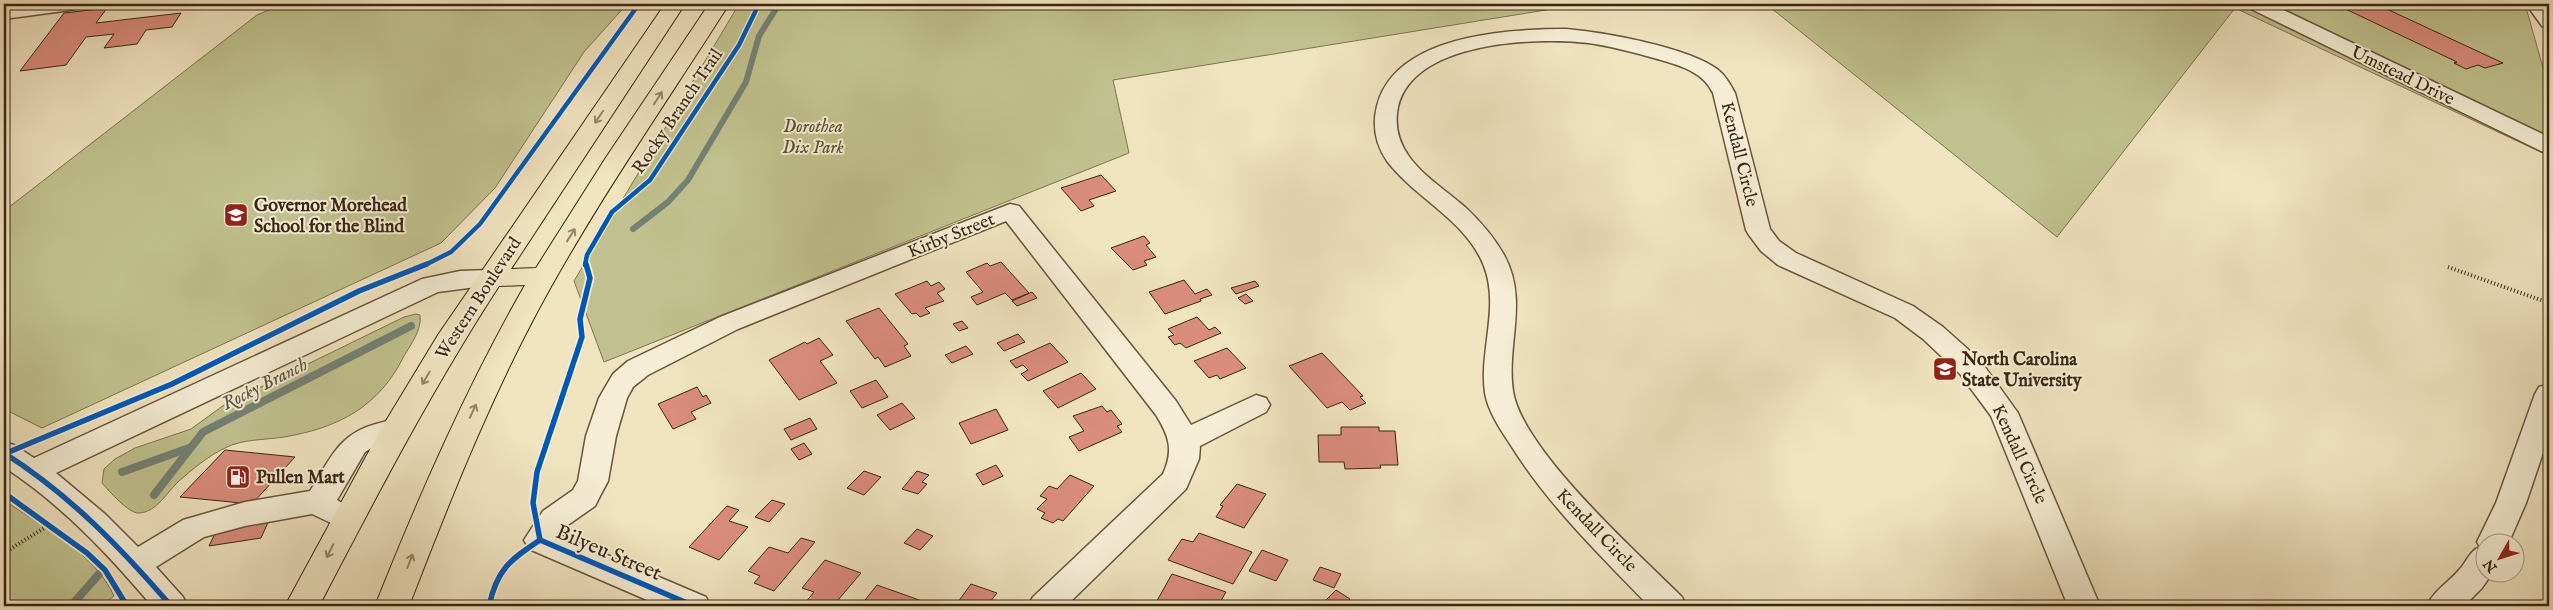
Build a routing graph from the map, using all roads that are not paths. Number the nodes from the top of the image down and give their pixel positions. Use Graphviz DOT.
graph roads {
  1 [pos="71,4"];
  2 [pos="675,4"];
  3 [pos="719,4"];
  4 [pos="2256,4"];
  5 [pos="2536,4"];
  6 [pos="4,12"];
  7 [pos="2549,22"];
  8 [pos="2549,146"];
  9 [pos="545,276"];
  10 [pos="490,278"];
  11 [pos="2548,402"];
  12 [pos="1256,405"];
  13 [pos="396,429"];
  14 [pos="1186,440"];
  15 [pos="4,453"];
  16 [pos="33,471"];
  17 [pos="320,501"];
  18 [pos="351,512"];
  19 [pos="2498,532"];
  20 [pos="540,540"];
  21 [pos="135,564"];
  22 [pos="2476,572"];
  23 [pos="171,606"];
  24 [pos="302,606"];
  25 [pos="392,606"];
  26 [pos="694,606"];
  27 [pos="1046,606"];
  28 [pos="1670,606"];
  29 [pos="2084,606"];
  30 [pos="2443,606"];
  1 -- 6 [label="street"];
  2 -- 10 [label="main road, Western Boulevard, one-way"];
  9 -- 3 [label="main road, one-way"];
  4 -- 8 [label="street, Umstead Drive"];
  5 -- 7 [label="street"];
  9 -- 10 [label="main road"];
  25 -- 9 [label="main road, one-way"];
  10 -- 13 [label="main road, Western Boulevard, one-way"];
  10 -- 16 [label="street"];
  11 -- 19 [label="street"];
  12 -- 14 [label="street"];
  13 -- 17 [label="street"];
  13 -- 18 [label="main road, Western Boulevard"];
  14 -- 20 [label="street, Kirby Street"];
  14 -- 27 [label="street"];
  15 -- 16 [label="street"];
  16 -- 21 [label="street"];
  17 -- 18 [label="street"];
  17 -- 21 [label="street"];
  18 -- 24 [label="main road, Western Boulevard, one-way"];
  20 -- 26 [label="street, Bilyeu Street"];
  21 -- 23 [label="street"];
  22 -- 30 [label="street"];
  28 -- 29 [label="street, Kendall Circle"];
}
